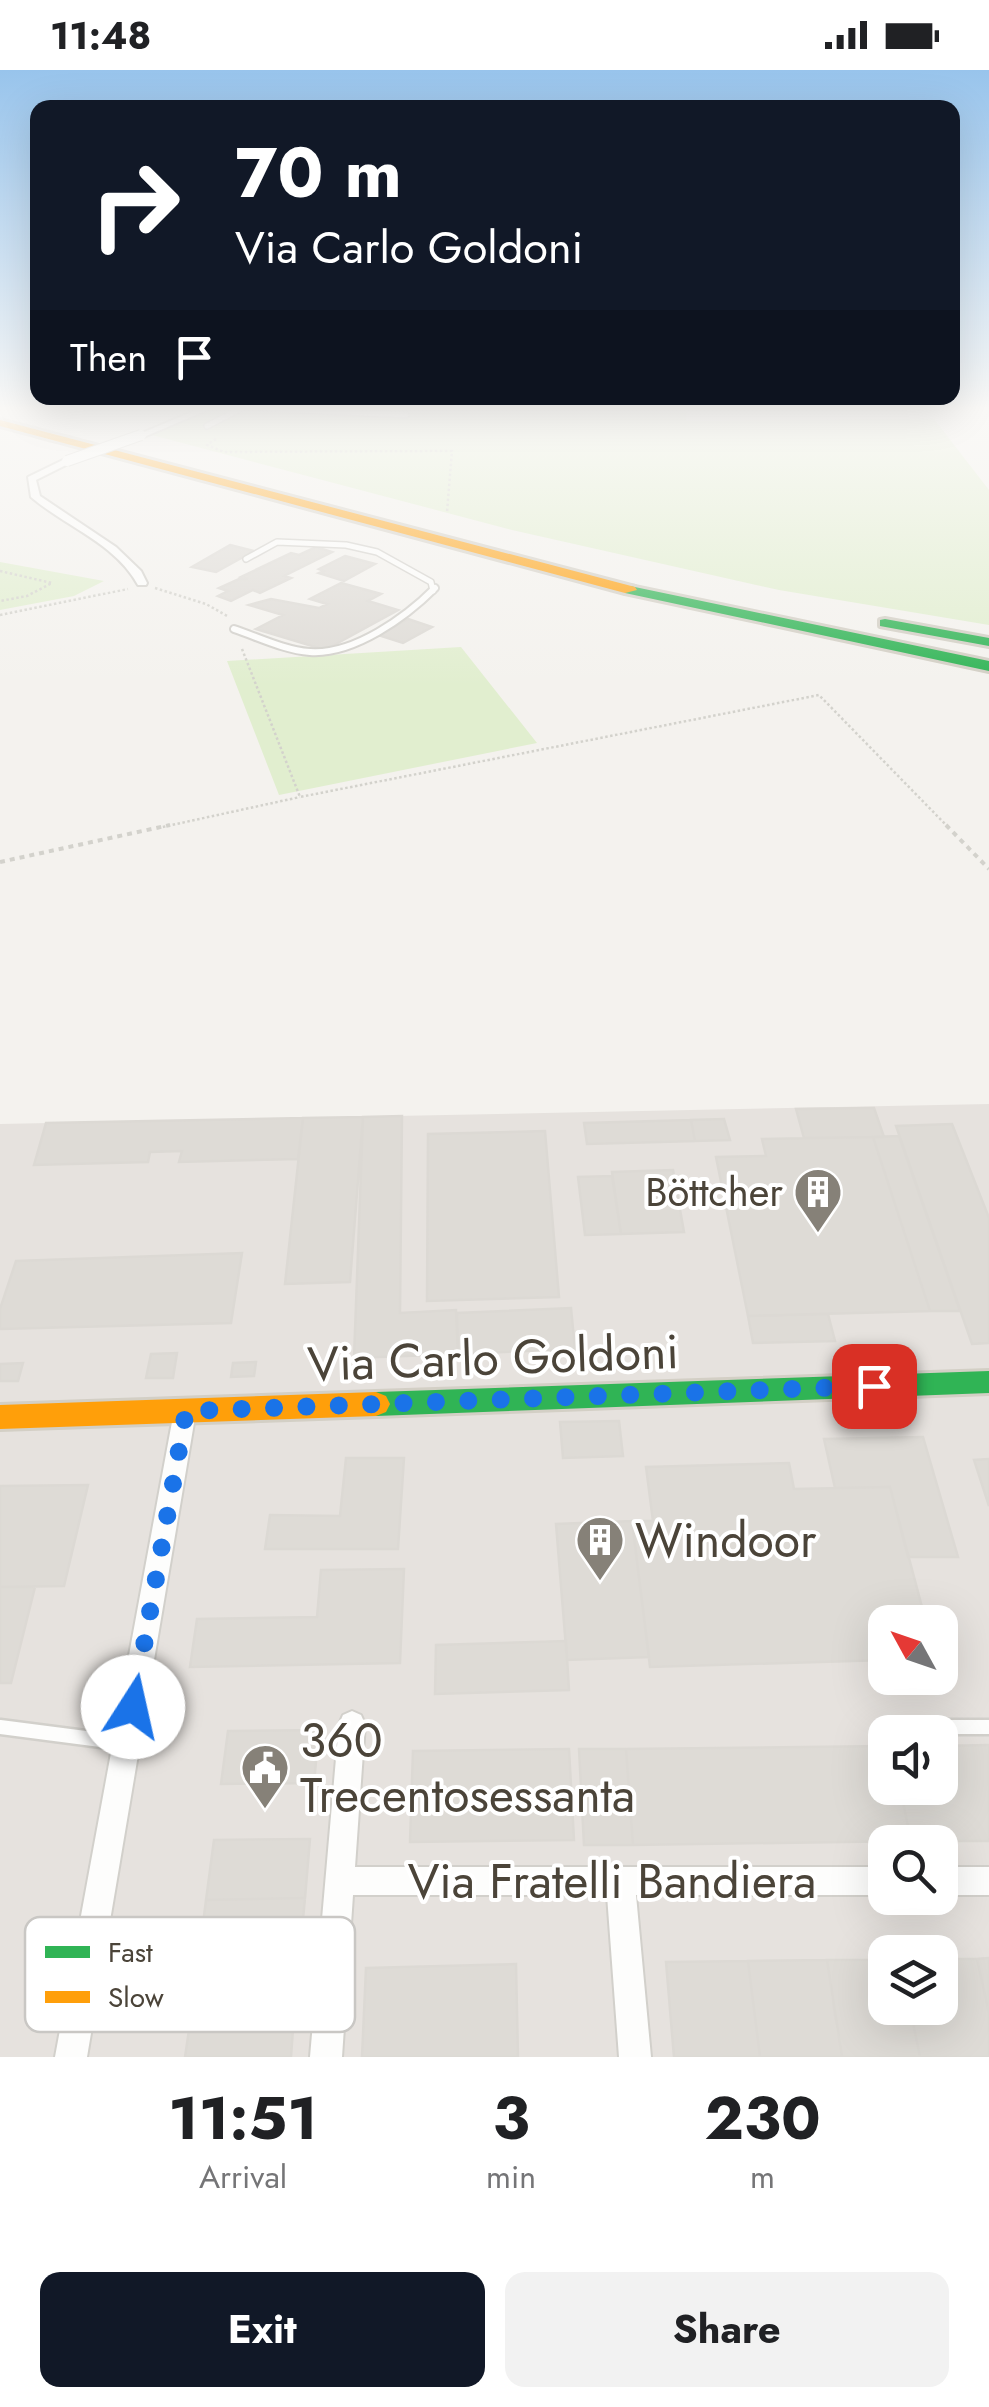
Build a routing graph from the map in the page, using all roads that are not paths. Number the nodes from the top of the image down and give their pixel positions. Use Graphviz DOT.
graph roads {
  1 [pos="41,501"];
  2 [pos="290,501"];
  3 [pos="331,501"];
  4 [pos="246,559"];
  5 [pos="142,583"];
  6 [pos="780,611"];
  7 [pos="234,630"];
  8 [pos="989,642"];
  9 [pos="989,652"];
  10 [pos="989,667"];
  11 [pos="989,1382"];
  12 [pos="186,1411"];
  13 [pos="0,1416"];
  14 [pos="352,1724"];
  15 [pos="958,1727"];
  16 [pos="989,1727"];
  17 [pos="0,1728"];
  18 [pos="127,1743"];
  19 [pos="339,1881"];
  20 [pos="868,1881"];
  21 [pos="958,1881"];
  22 [pos="989,1881"];
  23 [pos="620,1882"];
  24 [pos="96,1917"];
  25 [pos="336,1917"];
  26 [pos="75,2032"];
  27 [pos="328,2032"];
  28 [pos="71,2057"];
  29 [pos="326,2057"];
  30 [pos="635,2057"];
  1 -- 5 [label="street, bridge"];
  2 -- 10 [label="main road"];
  3 -- 6 [label="main road"];
  4 -- 7 [label="lane"];
  6 -- 8 [label="main road"];
  6 -- 9 [label="main road"];
  11 -- 12 [label="main road, Via Carlo Goldoni"];
  12 -- 13 [label="main road, Via Carlo Goldoni"];
  12 -- 18 [label="street"];
  14 -- 19 [label="street"];
  15 -- 16 [label="lane"];
  17 -- 18 [label="lane"];
  18 -- 24 [label="street"];
  19 -- 23 [label="street, Via Fratelli Bandiera"];
  19 -- 25 [label="street"];
  20 -- 23 [label="street, Via Fratelli Bandiera"];
  21 -- 22 [label="street"];
  23 -- 30 [label="street"];
  26 -- 28 [label="street"];
  27 -- 29 [label="street"];
}
